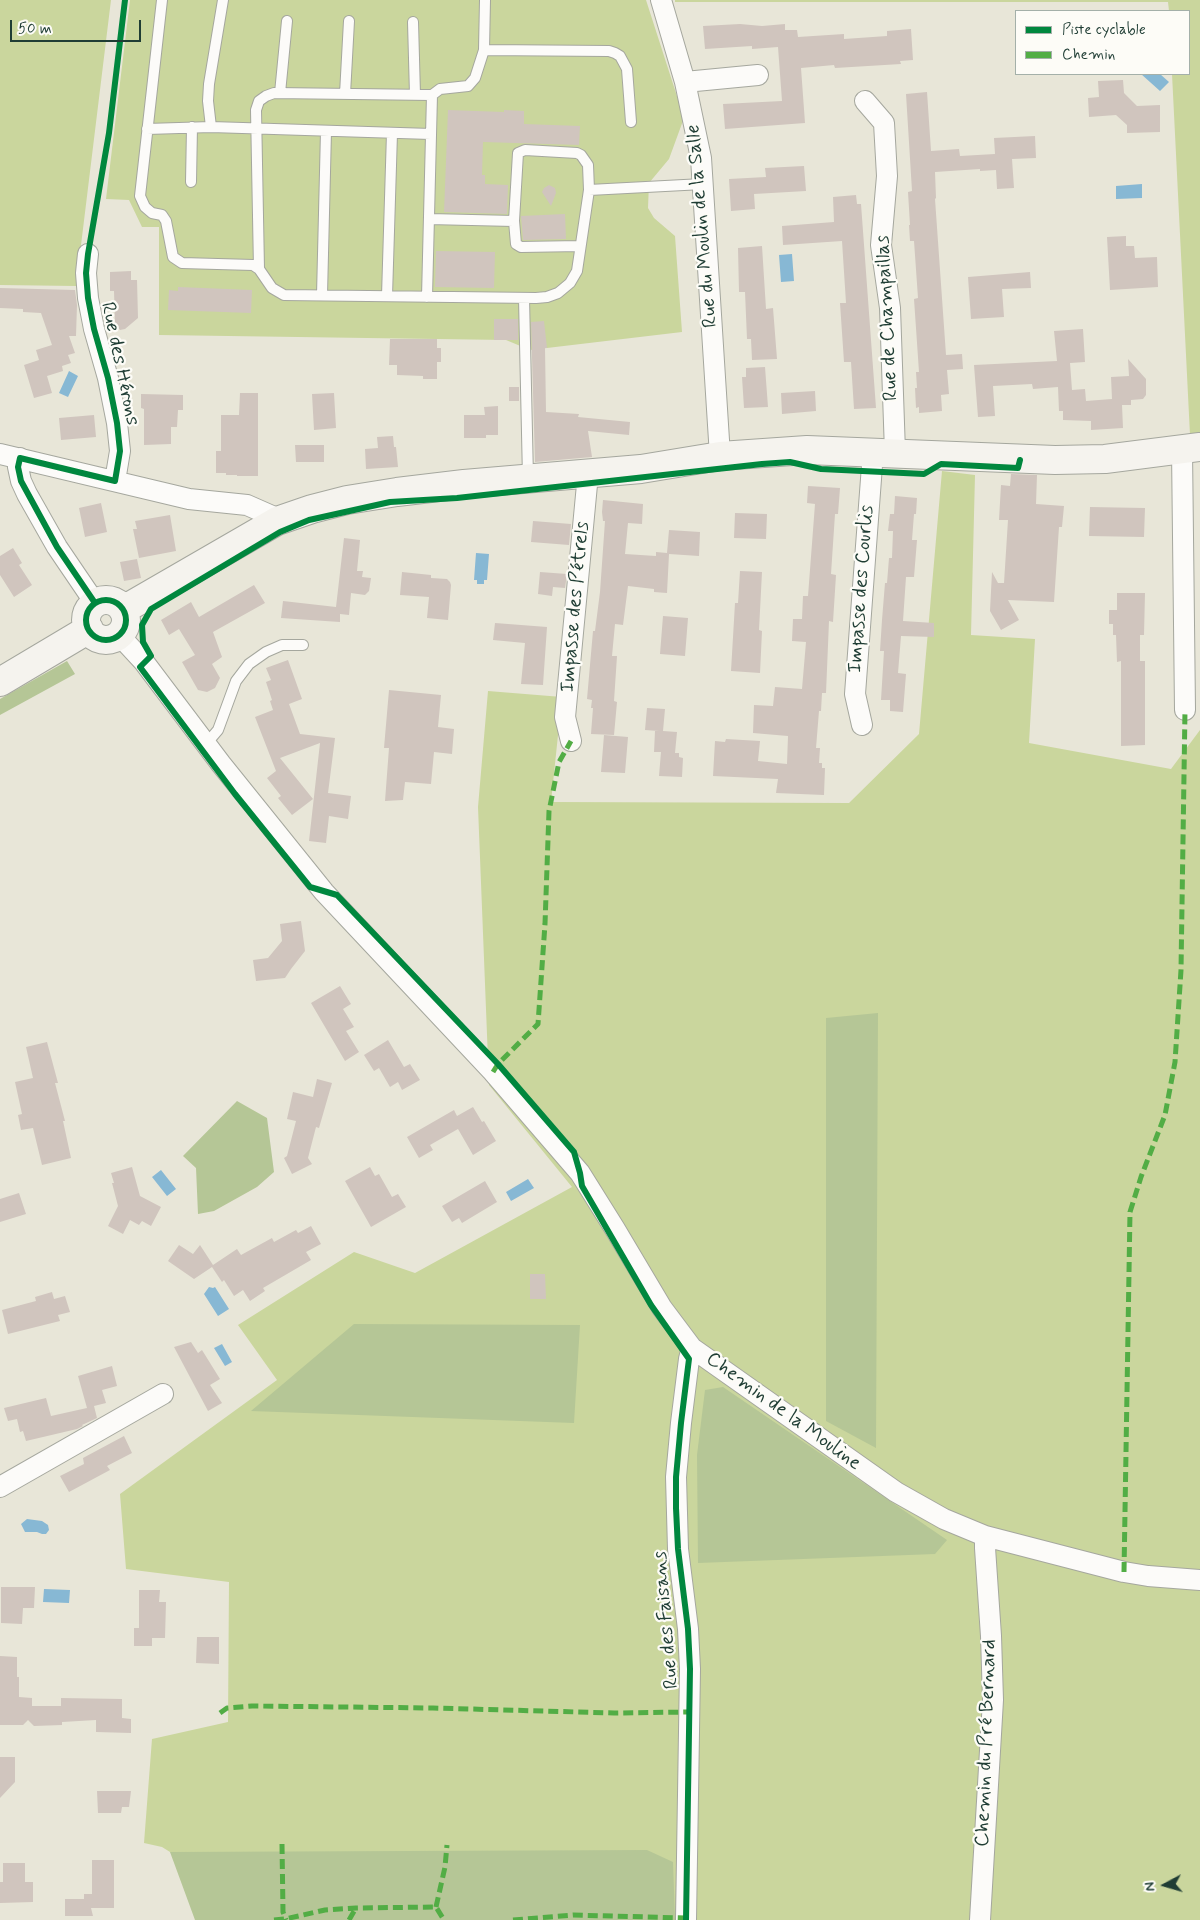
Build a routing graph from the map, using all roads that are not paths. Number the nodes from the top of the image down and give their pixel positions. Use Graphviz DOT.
graph roads {
  1 [pos="162,0"];
  2 [pos="223,0"];
  3 [pos="485,0"];
  4 [pos="661,0"];
  5 [pos="287,21"];
  6 [pos="349,21"];
  7 [pos="413,22"];
  8 [pos="484,50"];
  9 [pos="758,75"];
  10 [pos="685,82"];
  11 [pos="280,93"];
  12 [pos="345,94"];
  13 [pos="415,95"];
  14 [pos="432,95"];
  15 [pos="865,101"];
  16 [pos="631,122"];
  17 [pos="211,127"];
  18 [pos="192,128"];
  19 [pos="147,129"];
  20 [pos="256,129"];
  21 [pos="326,131"];
  22 [pos="392,133"];
  23 [pos="431,134"];
  24 [pos="191,182"];
  25 [pos="704,184"];
  26 [pos="589,190"];
  27 [pos="429,219"];
  28 [pos="514,221"];
  29 [pos="580,246"];
  30 [pos="88,254"];
  31 [pos="259,269"];
  32 [pos="322,295"];
  33 [pos="387,296"];
  34 [pos="427,297"];
  35 [pos="524,298"];
  36 [pos="1191,448"];
  37 [pos="884,452"];
  38 [pos="0,454"];
  39 [pos="720,456"];
  40 [pos="20,458"];
  41 [pos="588,474"];
  42 [pos="528,479"];
  43 [pos="115,481"];
  44 [pos="277,521"];
  45 [pos="95,603"];
  46 [pos="121,622"];
  47 [pos="1193,624"];
  48 [pos="89,629"];
  49 [pos="303,645"];
  50 [pos="0,682"];
  51 [pos="1185,710"];
  52 [pos="862,726"];
  53 [pos="571,740"];
  54 [pos="206,744"];
  55 [pos="692,1348"];
  56 [pos="163,1394"];
  57 [pos="0,1487"];
  58 [pos="985,1536"];
  59 [pos="1200,1580"];
  60 [pos="686,1920"];
  61 [pos="980,1920"];
  1 -- 19 [label="lane"];
  2 -- 17 [label="lane"];
  3 -- 8 [label="lane"];
  4 -- 10 [label="street, Rue du Moulin de la Salle"];
  5 -- 11 [label="lane"];
  6 -- 12 [label="lane"];
  7 -- 13 [label="lane"];
  8 -- 14 [label="lane"];
  8 -- 16 [label="lane"];
  9 -- 10 [label="street"];
  10 -- 25 [label="street, Rue du Moulin de la Salle"];
  11 -- 12 [label="lane"];
  11 -- 20 [label="lane"];
  12 -- 13 [label="lane"];
  13 -- 14 [label="lane"];
  14 -- 23 [label="lane"];
  15 -- 37 [label="street, Rue de Champaillas"];
  17 -- 18 [label="lane"];
  17 -- 20 [label="lane"];
  18 -- 19 [label="lane"];
  18 -- 24 [label="lane"];
  19 -- 31 [label="lane"];
  20 -- 21 [label="lane"];
  20 -- 31 [label="lane"];
  21 -- 22 [label="lane"];
  21 -- 32 [label="lane"];
  22 -- 23 [label="lane"];
  22 -- 33 [label="lane"];
  23 -- 27 [label="lane"];
  25 -- 26 [label="lane"];
  25 -- 39 [label="street, Rue du Moulin de la Salle"];
  26 -- 28 [label="lane"];
  26 -- 29 [label="lane"];
  27 -- 28 [label="lane"];
  27 -- 34 [label="lane"];
  28 -- 29 [label="lane"];
  29 -- 35 [label="lane"];
  30 -- 43 [label="street, Rue des Hérons"];
  31 -- 32 [label="lane"];
  32 -- 33 [label="lane"];
  33 -- 34 [label="lane"];
  34 -- 35 [label="lane"];
  35 -- 42 [label="lane"];
  36 -- 37 [label="main road"];
  36 -- 47 [label="street"];
  37 -- 39 [label="main road"];
  37 -- 52 [label="street, Impasse des Courlis"];
  38 -- 40 [label="street"];
  39 -- 41 [label="main road"];
  40 -- 43 [label="street"];
  40 -- 45 [label="street"];
  41 -- 42 [label="main road"];
  41 -- 53 [label="street, Impasse des Pétrels"];
  42 -- 44 [label="main road"];
  43 -- 44 [label="street"];
  44 -- 46 [label="main road"];
  45 -- 46 [label="main road"];
  45 -- 48 [label="main road"];
  46 -- 48 [label="main road"];
  46 -- 54 [label="street, Chemin de la Mouline"];
  47 -- 51 [label="street"];
  48 -- 50 [label="main road"];
  49 -- 54 [label="lane"];
  54 -- 55 [label="street, Chemin de la Mouline"];
  55 -- 58 [label="street, Chemin de la Mouline"];
  55 -- 60 [label="street, Rue des Faisans"];
  56 -- 57 [label="street"];
  58 -- 59 [label="street, Chemin de la Mouline"];
  58 -- 61 [label="street, Chemin du Pré Bernard"];
}
